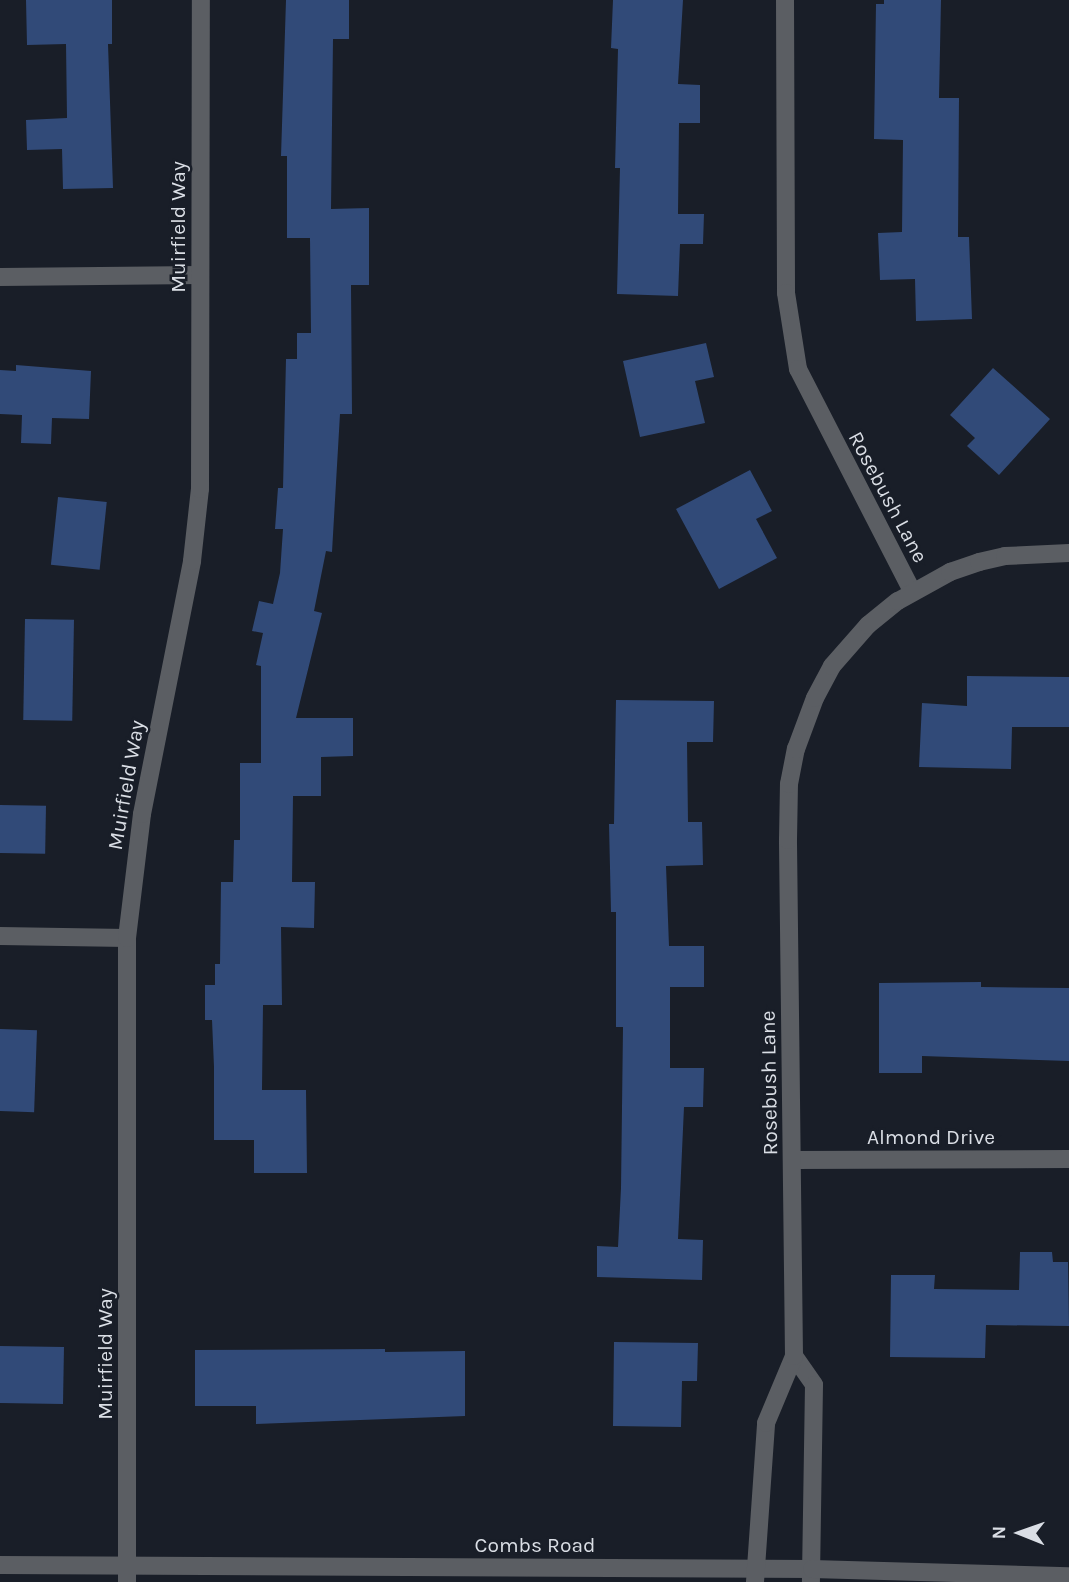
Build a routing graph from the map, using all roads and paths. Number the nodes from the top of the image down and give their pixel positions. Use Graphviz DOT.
graph roads {
  1 [pos="201,0"];
  2 [pos="785,0"];
  3 [pos="200,275"];
  4 [pos="0,277"];
  5 [pos="1069,553"];
  6 [pos="912,591"];
  7 [pos="0,936"];
  8 [pos="127,938"];
  9 [pos="1069,1159"];
  10 [pos="793,1160"];
  11 [pos="794,1356"];
  12 [pos="0,1565"];
  13 [pos="127,1575"];
  14 [pos="755,1575"];
  15 [pos="811,1575"];
  16 [pos="1069,1576"];
  1 -- 3 [label="street, Muirfield Way"];
  2 -- 6 [label="street, Rosebush Lane"];
  3 -- 4 [label="street"];
  3 -- 8 [label="street, Muirfield Way"];
  5 -- 6 [label="street"];
  6 -- 10 [label="street, Rosebush Lane"];
  7 -- 8 [label="street"];
  8 -- 13 [label="street, Muirfield Way"];
  9 -- 10 [label="street, Almond Drive"];
  10 -- 11 [label="street, Rosebush Lane"];
  11 -- 14 [label="street, Rosebush Lane"];
  11 -- 15 [label="street"];
  12 -- 13 [label="street, Combs Road"];
  13 -- 14 [label="street, Combs Road"];
  14 -- 15 [label="street, Combs Road"];
  15 -- 16 [label="street, Combs Road"];
}
